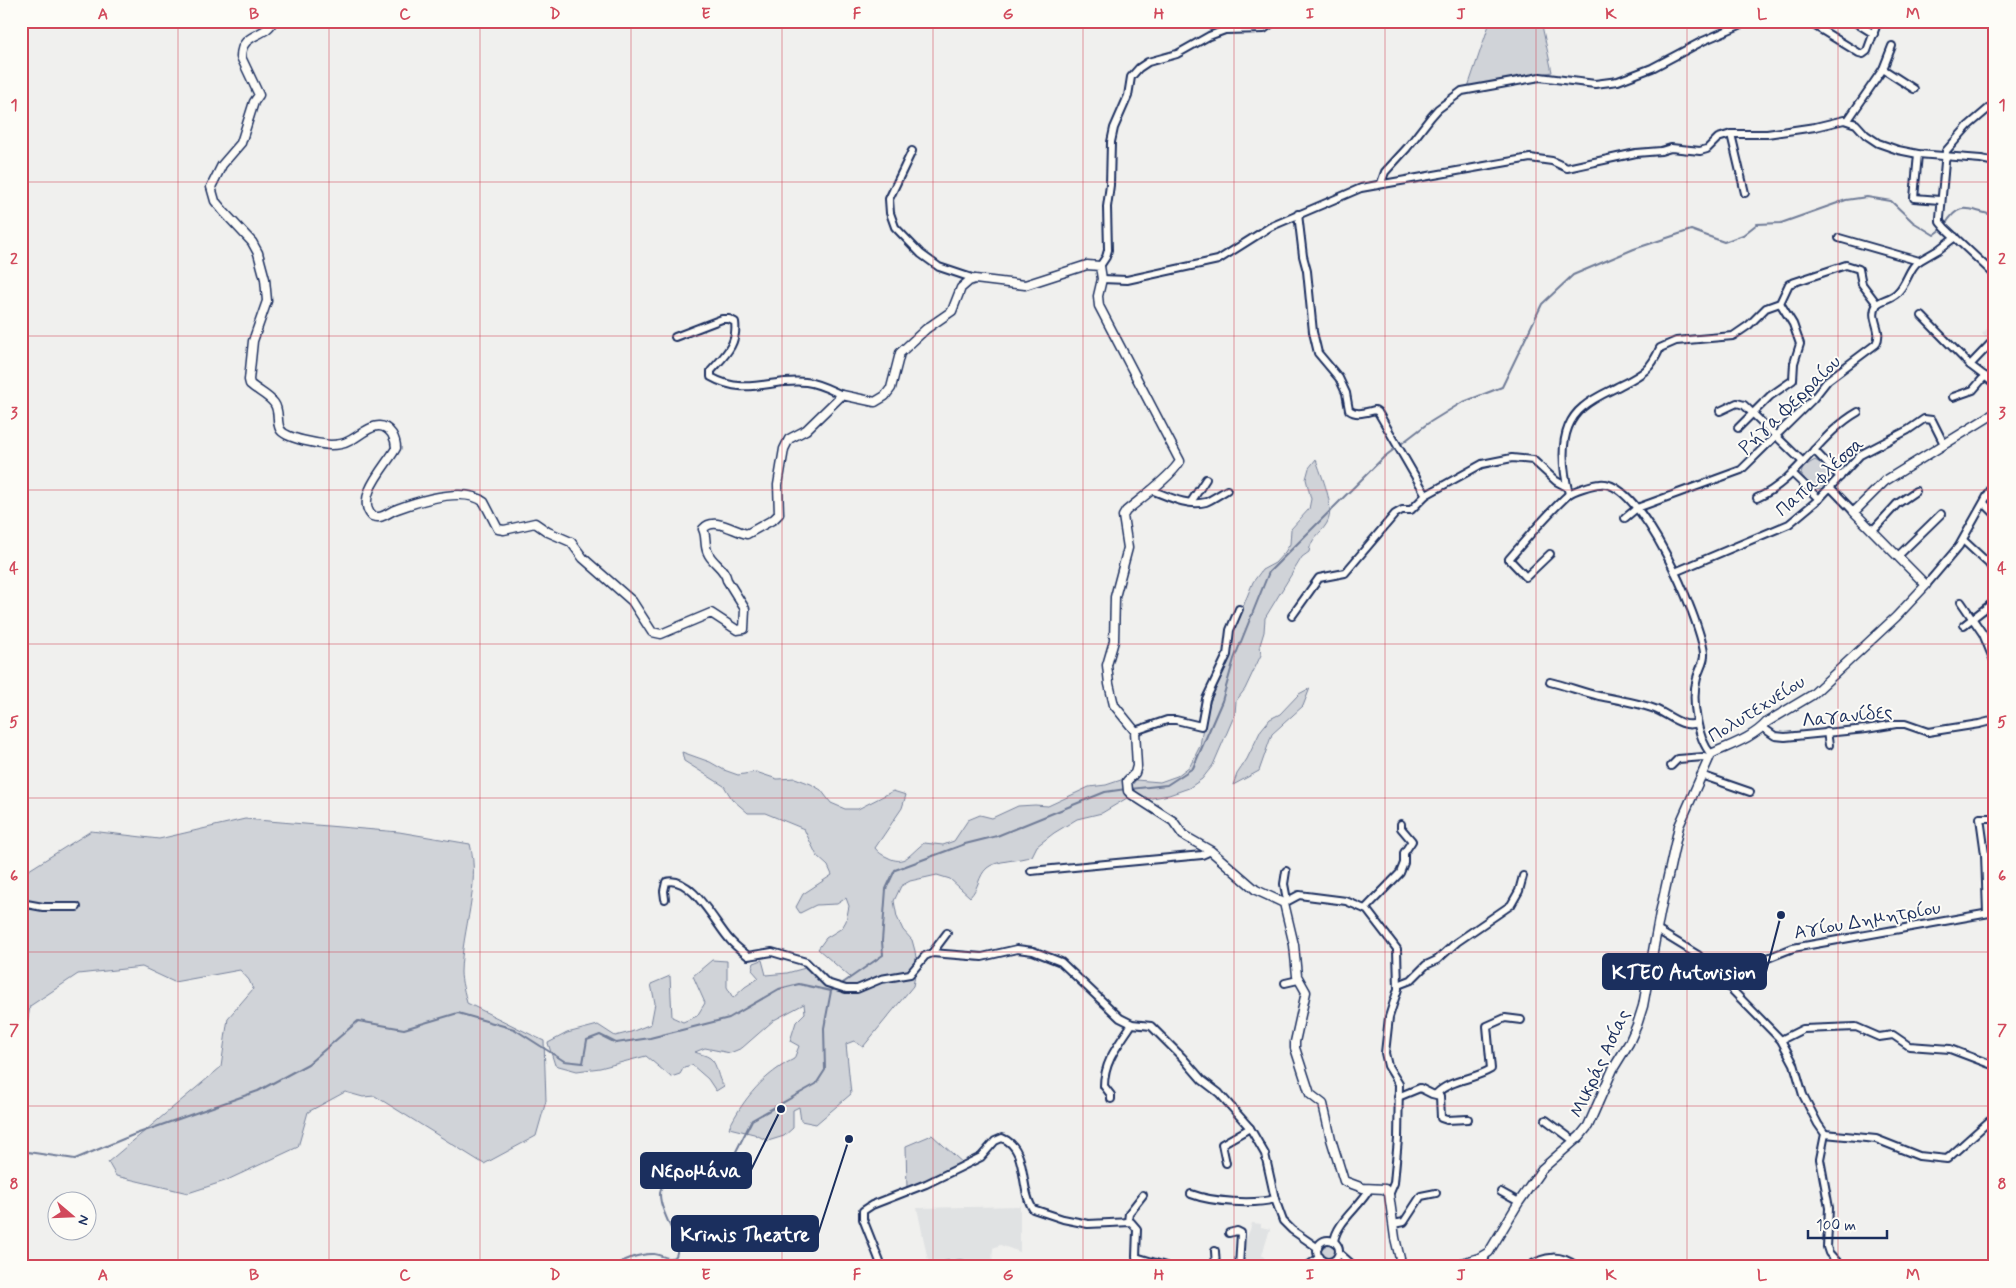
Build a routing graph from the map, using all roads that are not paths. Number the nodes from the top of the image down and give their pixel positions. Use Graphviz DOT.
graph roads {
  1 [pos="272,21"];
  2 [pos="1275,21"];
  3 [pos="1749,21"];
  4 [pos="1807,21"];
  5 [pos="1853,21"];
  6 [pos="1878,21"];
  7 [pos="1874,34"];
  8 [pos="1892,46"];
  9 [pos="1883,69"];
  10 [pos="1914,89"];
  11 [pos="1995,103"];
  12 [pos="1848,120"];
  13 [pos="1731,134"];
  14 [pos="912,151"];
  15 [pos="1918,154"];
  16 [pos="1944,156"];
  17 [pos="1995,162"];
  18 [pos="1381,183"];
  19 [pos="1744,193"];
  20 [pos="1940,200"];
  21 [pos="1298,214"];
  22 [pos="1955,237"];
  23 [pos="1839,238"];
  24 [pos="1919,261"];
  25 [pos="1100,266"];
  26 [pos="1995,275"];
  27 [pos="975,279"];
  28 [pos="1102,279"];
  29 [pos="1780,303"];
  30 [pos="1876,304"];
  31 [pos="1922,316"];
  32 [pos="675,337"];
  33 [pos="1992,342"];
  34 [pos="1970,365"];
  35 [pos="1985,376"];
  36 [pos="1995,384"];
  37 [pos="842,395"];
  38 [pos="1952,397"];
  39 [pos="1720,411"];
  40 [pos="1858,412"];
  41 [pos="1753,413"];
  42 [pos="1995,413"];
  43 [pos="1738,428"];
  44 [pos="1777,435"];
  45 [pos="1944,444"];
  46 [pos="1814,450"];
  47 [pos="1803,462"];
  48 [pos="1792,473"];
  49 [pos="1840,477"];
  50 [pos="1206,479"];
  51 [pos="1995,482"];
  52 [pos="1830,487"];
  53 [pos="1151,490"];
  54 [pos="1227,490"];
  55 [pos="1568,490"];
  56 [pos="1916,491"];
  57 [pos="1426,495"];
  58 [pos="1757,498"];
  59 [pos="1819,499"];
  60 [pos="1190,502"];
  61 [pos="1984,503"];
  62 [pos="1637,508"];
  63 [pos="1854,512"];
  64 [pos="1941,514"];
  65 [pos="1995,514"];
  66 [pos="1625,518"];
  67 [pos="1873,530"];
  68 [pos="1963,540"];
  69 [pos="1550,554"];
  70 [pos="1898,556"];
  71 [pos="1675,572"];
  72 [pos="1995,572"];
  73 [pos="1926,585"];
  74 [pos="1995,601"];
  75 [pos="1960,602"];
  76 [pos="1239,609"];
  77 [pos="1292,616"];
  78 [pos="1972,618"];
  79 [pos="1964,625"];
  80 [pos="1994,661"];
  81 [pos="1550,682"];
  82 [pos="1995,720"];
  83 [pos="1698,723"];
  84 [pos="1762,727"];
  85 [pos="1134,731"];
  86 [pos="1827,732"];
  87 [pos="1829,745"];
  88 [pos="1710,756"];
  89 [pos="1672,766"];
  90 [pos="1701,775"];
  91 [pos="1750,792"];
  92 [pos="1995,818"];
  93 [pos="1401,824"];
  94 [pos="1211,852"];
  95 [pos="1031,871"];
  96 [pos="1286,871"];
  97 [pos="1523,876"];
  98 [pos="665,899"];
  99 [pos="1286,901"];
  100 [pos="21,903"];
  101 [pos="77,907"];
  102 [pos="1365,909"];
  103 [pos="1995,912"];
  104 [pos="1987,913"];
  105 [pos="1657,930"];
  106 [pos="947,932"];
  107 [pos="932,953"];
  108 [pos="1298,980"];
  109 [pos="1285,983"];
  110 [pos="1398,985"];
  111 [pos="1727,985"];
  112 [pos="1521,1020"];
  113 [pos="1132,1024"];
  114 [pos="1781,1040"];
  115 [pos="1995,1066"];
  116 [pos="1436,1094"];
  117 [pos="1398,1097"];
  118 [pos="1111,1099"];
  119 [pos="1995,1116"];
  120 [pos="1468,1119"];
  121 [pos="1546,1120"];
  122 [pos="1250,1128"];
  123 [pos="1825,1134"];
  124 [pos="1574,1141"];
  125 [pos="1226,1162"];
  126 [pos="1370,1188"];
  127 [pos="1501,1192"];
  128 [pos="1436,1193"];
  129 [pos="1191,1194"];
  130 [pos="1143,1195"];
  131 [pos="1389,1195"];
  132 [pos="1275,1199"];
  133 [pos="1519,1202"];
  134 [pos="1128,1222"];
  135 [pos="1392,1224"];
  136 [pos="1229,1233"];
  137 [pos="1334,1242"];
  138 [pos="1318,1248"];
  139 [pos="1215,1251"];
  140 [pos="1338,1253"];
  141 [pos="1486,1254"];
  142 [pos="1320,1258"];
  143 [pos="1331,1264"];
  144 [pos="1460,1265"];
  145 [pos="882,1267"];
  146 [pos="938,1267"];
  147 [pos="982,1267"];
  148 [pos="1169,1267"];
  149 [pos="1216,1267"];
  150 [pos="1239,1267"];
  151 [pos="1306,1267"];
  152 [pos="1355,1267"];
  153 [pos="1402,1267"];
  154 [pos="1449,1267"];
  155 [pos="1483,1267"];
  156 [pos="1528,1267"];
  157 [pos="1578,1267"];
  158 [pos="1842,1267"];
  1 -- 37 [label="street"];
  2 -- 25 [label="street"];
  3 -- 18 [label="street"];
  4 -- 7 [label="street"];
  5 -- 7 [label="street"];
  6 -- 7 [label="street"];
  8 -- 9 [label="street"];
  9 -- 10 [label="street"];
  9 -- 12 [label="street"];
  11 -- 16 [label="street"];
  12 -- 13 [label="street"];
  12 -- 15 [label="street"];
  13 -- 18 [label="street"];
  13 -- 19 [label="street"];
  14 -- 27 [label="street"];
  15 -- 16 [label="street"];
  15 -- 20 [label="street"];
  16 -- 17 [label="street"];
  16 -- 20 [label="street"];
  18 -- 21 [label="street"];
  20 -- 22 [label="street"];
  21 -- 28 [label="street"];
  21 -- 57 [label="street"];
  22 -- 24 [label="street"];
  22 -- 26 [label="street"];
  23 -- 24 [label="street"];
  24 -- 30 [label="street"];
  25 -- 27 [label="street"];
  25 -- 28 [label="street"];
  27 -- 37 [label="street"];
  28 -- 53 [label="street"];
  29 -- 30 [label="street"];
  29 -- 41 [label="street"];
  29 -- 55 [label="street"];
  30 -- 44 [label="street, Ρήγα Φερραίου"];
  31 -- 34 [label="street"];
  32 -- 37 [label="street"];
  33 -- 34 [label="street"];
  34 -- 35 [label="street"];
  35 -- 36 [label="street"];
  35 -- 38 [label="street"];
  39 -- 41 [label="street"];
  40 -- 46 [label="street"];
  41 -- 43 [label="street"];
  41 -- 44 [label="street"];
  42 -- 45 [label="street"];
  44 -- 47 [label="street"];
  44 -- 62 [label="street, Ρήγα Φερραίου"];
  45 -- 49 [label="street, Παπαφλέσσα"];
  45 -- 63 [label="street"];
  46 -- 47 [label="street"];
  46 -- 49 [label="street"];
  47 -- 48 [label="street"];
  48 -- 58 [label="street"];
  48 -- 59 [label="street"];
  49 -- 52 [label="street, Παπαφλέσσα"];
  50 -- 60 [label="street"];
  51 -- 61 [label="street, Πολυτεχνείου"];
  52 -- 59 [label="street, Παπαφλέσσα"];
  52 -- 63 [label="street"];
  53 -- 60 [label="street"];
  53 -- 85 [label="street"];
  54 -- 60 [label="street"];
  55 -- 57 [label="street"];
  55 -- 62 [label="street"];
  55 -- 69 [label="street"];
  56 -- 67 [label="street"];
  57 -- 77 [label="street"];
  59 -- 71 [label="street, Παπαφλέσσα"];
  61 -- 65 [label="street"];
  61 -- 68 [label="street, Πολυτεχνείου"];
  62 -- 66 [label="street, Ρήγα Φερραίου"];
  62 -- 71 [label="street"];
  63 -- 67 [label="street"];
  64 -- 70 [label="street"];
  67 -- 70 [label="street"];
  68 -- 72 [label="street"];
  68 -- 73 [label="street, Πολυτεχνείου"];
  70 -- 73 [label="street"];
  71 -- 83 [label="street"];
  73 -- 84 [label="street, Πολυτεχνείου"];
  74 -- 78 [label="street"];
  75 -- 78 [label="street"];
  76 -- 85 [label="street"];
  78 -- 79 [label="street"];
  78 -- 80 [label="street"];
  81 -- 83 [label="street"];
  82 -- 86 [label="street, Λαγανίδες"];
  83 -- 88 [label="street"];
  84 -- 86 [label="street, Λαγανίδες"];
  84 -- 88 [label="street, Πολυτεχνείου"];
  85 -- 94 [label="street"];
  86 -- 87 [label="street"];
  88 -- 89 [label="street"];
  88 -- 90 [label="street, Πολυτεχνείου"];
  90 -- 91 [label="street"];
  90 -- 105 [label="street, Πολυτεχνείου"];
  92 -- 104 [label="street"];
  93 -- 102 [label="street"];
  94 -- 95 [label="street"];
  94 -- 99 [label="street"];
  96 -- 99 [label="street"];
  97 -- 110 [label="street"];
  98 -- 107 [label="street"];
  99 -- 102 [label="street"];
  99 -- 108 [label="street"];
  100 -- 101 [label="street"];
  102 -- 110 [label="street"];
  103 -- 104 [label="street, Αγίου Δημητρίου"];
  104 -- 111 [label="street, Αγίου Δημητρίου"];
  105 -- 111 [label="street"];
  105 -- 124 [label="street, Μικράς Ασίας"];
  106 -- 107 [label="street"];
  107 -- 113 [label="street"];
  108 -- 109 [label="street"];
  108 -- 126 [label="street"];
  110 -- 117 [label="street"];
  111 -- 114 [label="street"];
  112 -- 116 [label="street"];
  113 -- 118 [label="street"];
  113 -- 122 [label="street"];
  114 -- 115 [label="street"];
  114 -- 123 [label="street"];
  116 -- 117 [label="street"];
  116 -- 120 [label="street"];
  117 -- 131 [label="street"];
  119 -- 123 [label="street"];
  121 -- 124 [label="street"];
  122 -- 125 [label="street"];
  122 -- 132 [label="street"];
  123 -- 158 [label="street"];
  124 -- 133 [label="street, Μικράς Ασίας"];
  126 -- 131 [label="street"];
  126 -- 137 [label="street"];
  127 -- 133 [label="street"];
  128 -- 135 [label="street"];
  129 -- 132 [label="street"];
  130 -- 134 [label="street"];
  131 -- 135 [label="street"];
  132 -- 138 [label="street"];
  133 -- 141 [label="street, Μικράς Ασίας"];
  134 -- 145 [label="street"];
  134 -- 148 [label="street"];
  135 -- 153 [label="street"];
  136 -- 150 [label="street"];
  137 -- 138 [label="street"];
  137 -- 140 [label="street"];
  138 -- 142 [label="street"];
  139 -- 149 [label="street"];
  140 -- 143 [label="street"];
  140 -- 152 [label="street"];
  141 -- 144 [label="street"];
  141 -- 155 [label="street"];
  142 -- 143 [label="street"];
  142 -- 151 [label="street"];
  144 -- 154 [label="street"];
  146 -- 147 [label="street"];
  156 -- 157 [label="street"];
}
